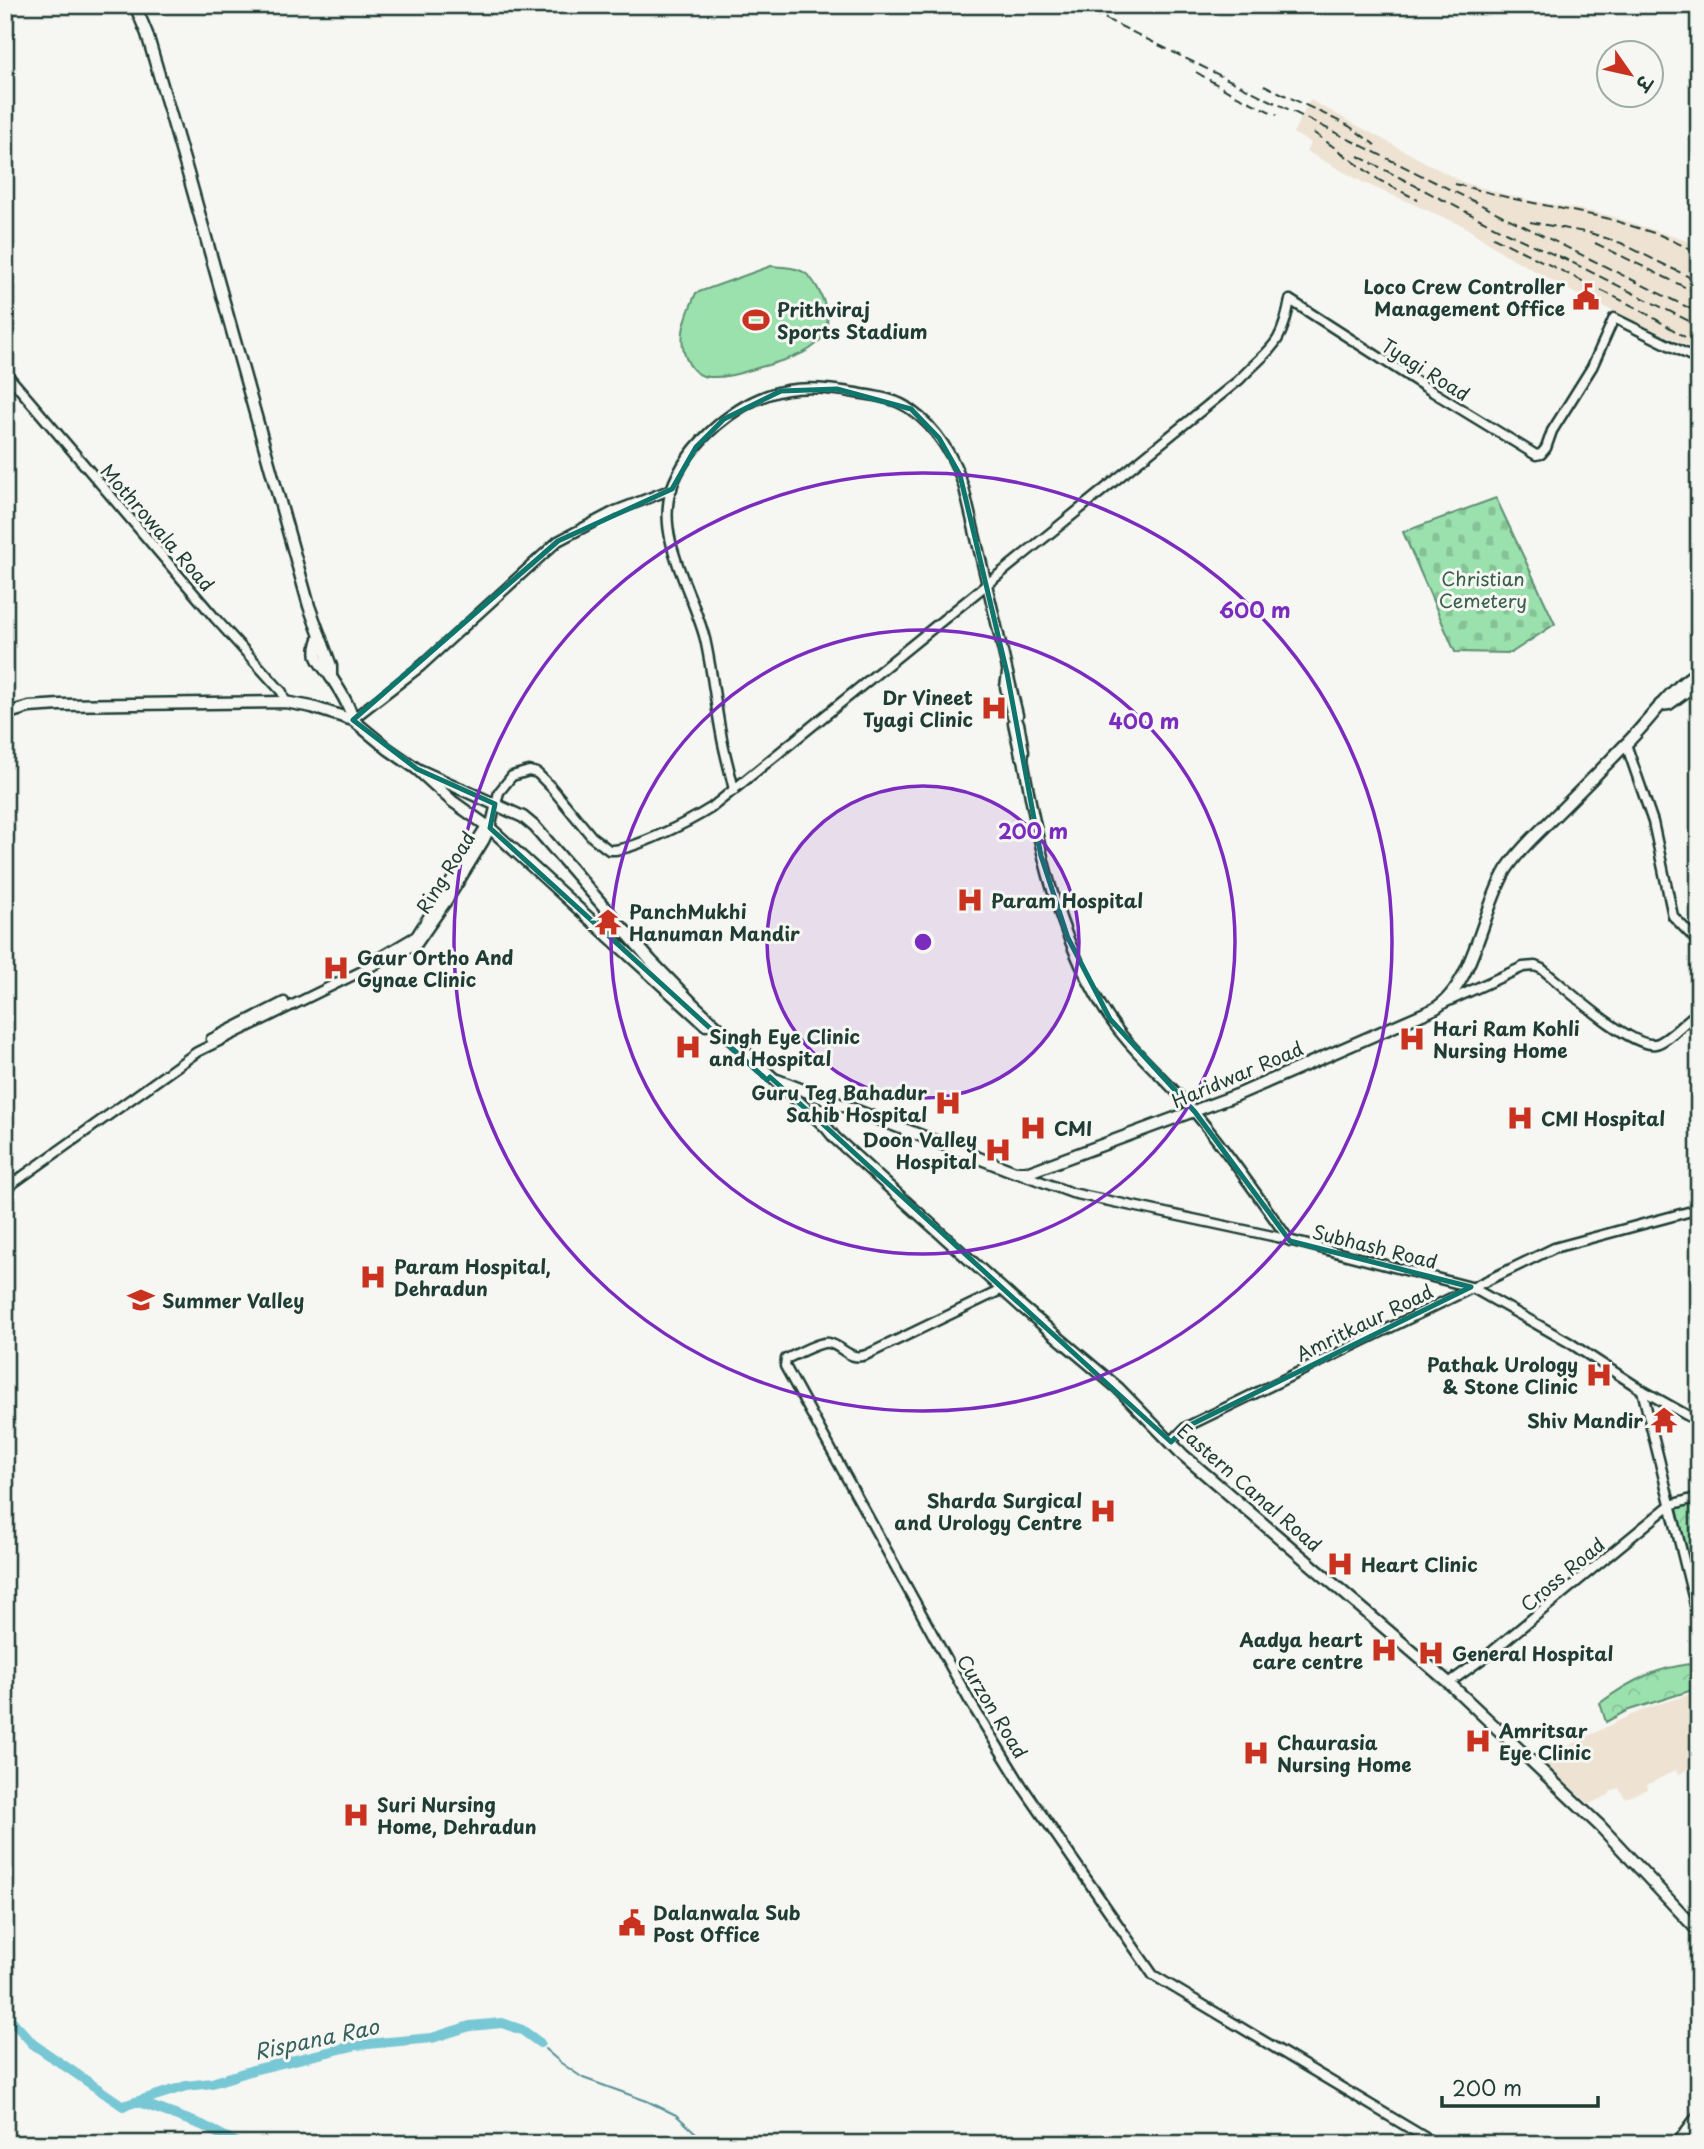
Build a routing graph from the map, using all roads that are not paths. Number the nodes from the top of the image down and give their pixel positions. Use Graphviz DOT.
graph roads {
  1 [pos="135,5"];
  2 [pos="1699,359"];
  3 [pos="5,372"];
  4 [pos="672,489"];
  5 [pos="986,585"];
  6 [pos="1699,671"];
  7 [pos="1699,682"];
  8 [pos="285,702"];
  9 [pos="1660,705"];
  10 [pos="5,714"];
  11 [pos="354,719"];
  12 [pos="1626,744"];
  13 [pos="417,769"];
  14 [pos="734,790"];
  15 [pos="495,804"];
  16 [pos="489,826"];
  17 [pos="1699,929"];
  18 [pos="1696,940"];
  19 [pos="1699,951"];
  20 [pos="1444,1003"];
  21 [pos="1699,1012"];
  22 [pos="768,1079"];
  23 [pos="1195,1112"];
  24 [pos="1015,1172"];
  25 [pos="5,1183"];
  26 [pos="5,1189"];
  27 [pos="1699,1209"];
  28 [pos="1290,1241"];
  29 [pos="1471,1287"];
  30 [pos="1003,1289"];
  31 [pos="1642,1390"];
  32 [pos="1699,1422"];
  33 [pos="1171,1442"];
  34 [pos="1699,1497"];
  35 [pos="1670,1505"];
  36 [pos="1699,1621"];
  37 [pos="1449,1683"];
  38 [pos="1699,1932"];
  39 [pos="1699,2115"];
  40 [pos="1436,2144"];
  41 [pos="1677,2144"];
  1 -- 11 [label="main road"];
  2 -- 5 [label="street, Tyagi Road"];
  3 -- 8 [label="street, Mothrowala Road"];
  4 -- 5 [label="street"];
  4 -- 11 [label="street"];
  4 -- 14 [label="street"];
  5 -- 14 [label="street"];
  5 -- 23 [label="street"];
  6 -- 9 [label="main road"];
  7 -- 9 [label="main road"];
  8 -- 10 [label="main road"];
  8 -- 11 [label="main road"];
  9 -- 12 [label="main road"];
  11 -- 13 [label="main road"];
  12 -- 18 [label="street"];
  12 -- 20 [label="main road"];
  13 -- 15 [label="main road"];
  13 -- 16 [label="main road"];
  14 -- 15 [label="street"];
  15 -- 16 [label="street"];
  15 -- 22 [label="main road"];
  16 -- 22 [label="main road"];
  16 -- 25 [label="street, Ring Road"];
  16 -- 26 [label="street, Ring Road"];
  17 -- 18 [label="street"];
  18 -- 19 [label="street"];
  20 -- 21 [label="street"];
  20 -- 23 [label="main road, Haridwar Road"];
  22 -- 24 [label="main road"];
  22 -- 30 [label="main road, Eastern Canal Road"];
  23 -- 24 [label="main road, Haridwar Road"];
  23 -- 28 [label="street"];
  24 -- 28 [label="street, Subhash Road"];
  27 -- 29 [label="street, Amritkaur Road"];
  28 -- 29 [label="street, Subhash Road"];
  29 -- 31 [label="street, Subhash Road"];
  29 -- 33 [label="street, Amritkaur Road"];
  30 -- 33 [label="main road, Eastern Canal Road"];
  30 -- 40 [label="street, Curzon Road"];
  31 -- 32 [label="street, Subhash Road"];
  31 -- 35 [label="street"];
  33 -- 37 [label="main road, Eastern Canal Road"];
  34 -- 35 [label="street, Cross Road"];
  35 -- 36 [label="street"];
  35 -- 37 [label="street, Cross Road"];
  37 -- 38 [label="main road, Eastern Canal Road"];
  39 -- 41 [label="main road"];
}
